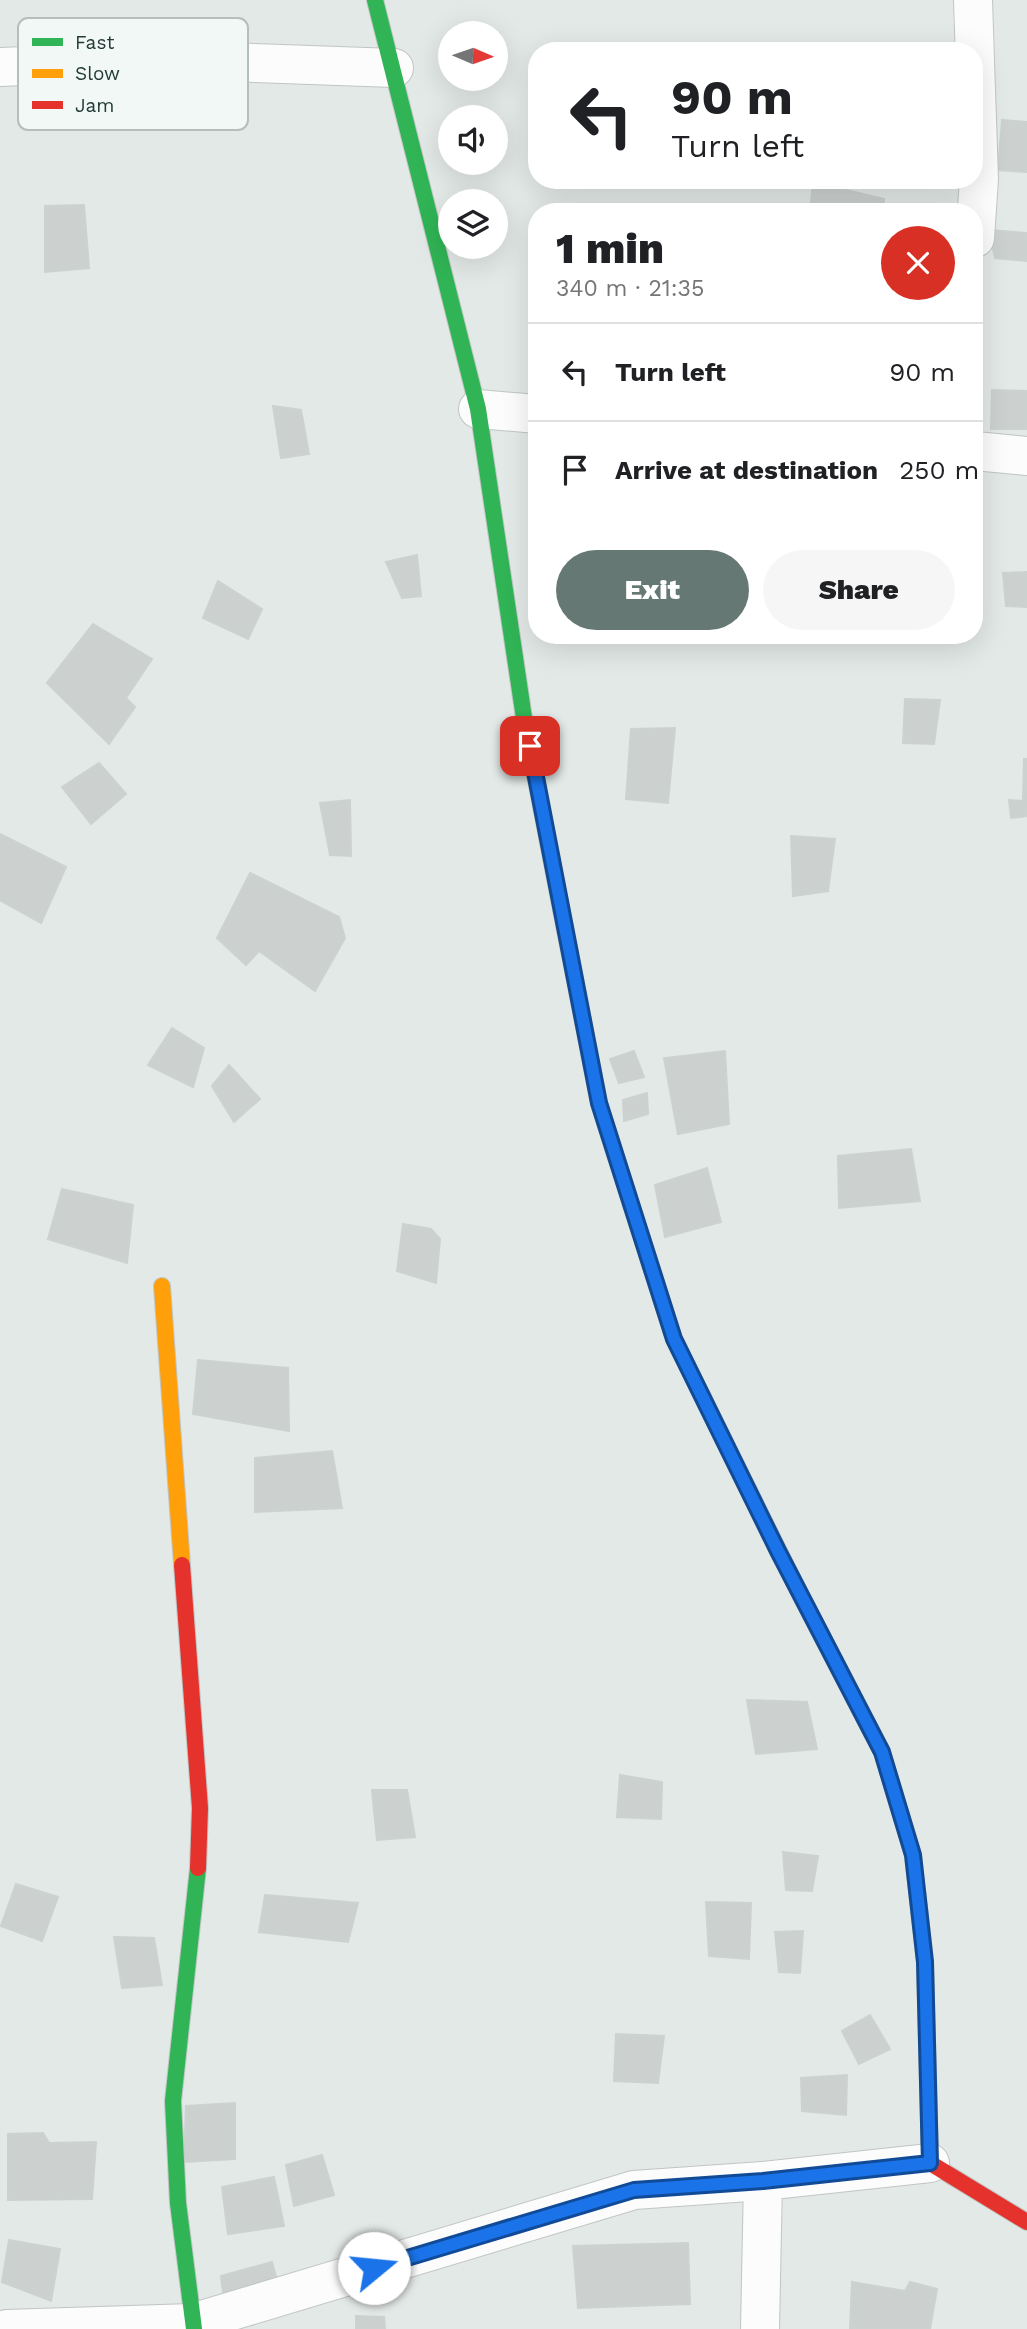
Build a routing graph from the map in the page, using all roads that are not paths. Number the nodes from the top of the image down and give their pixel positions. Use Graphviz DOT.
graph roads {
  1 [pos="375,0"];
  2 [pos="973,0"];
  3 [pos="974,42"];
  4 [pos="248,63"];
  5 [pos="18,66"];
  6 [pos="0,67"];
  7 [pos="394,68"];
  8 [pos="478,409"];
  9 [pos="528,413"];
  10 [pos="983,452"];
  11 [pos="1027,456"];
  12 [pos="162,1286"];
  13 [pos="930,2163"];
  14 [pos="763,2181"];
  15 [pos="1027,2222"];
  16 [pos="193,2326"];
  17 [pos="7,2329"];
  18 [pos="760,2329"];
  1 -- 7 [label="street"];
  2 -- 3 [label="street"];
  4 -- 7 [label="street"];
  5 -- 6 [label="street"];
  7 -- 8 [label="street"];
  8 -- 9 [label="street"];
  8 -- 13 [label="street"];
  10 -- 11 [label="street"];
  12 -- 16 [label="street"];
  13 -- 14 [label="street"];
  13 -- 15 [label="street"];
  14 -- 16 [label="street"];
  14 -- 18 [label="street"];
  16 -- 17 [label="street"];
}
